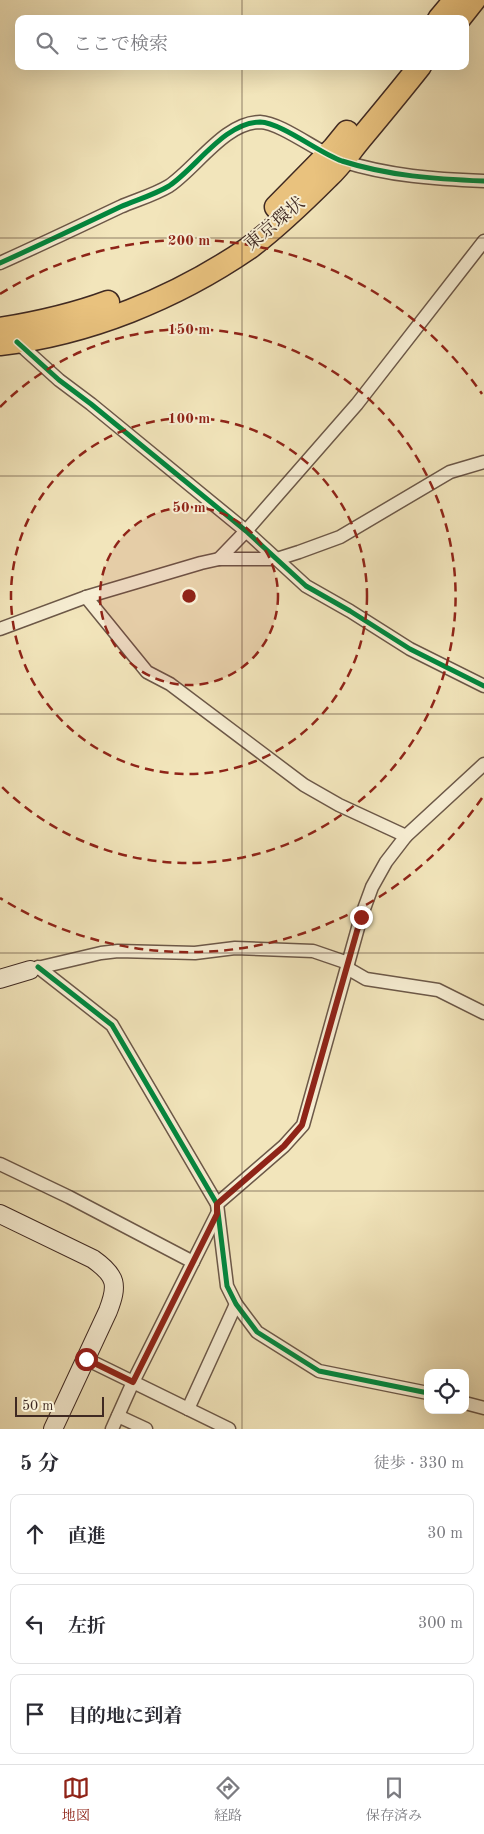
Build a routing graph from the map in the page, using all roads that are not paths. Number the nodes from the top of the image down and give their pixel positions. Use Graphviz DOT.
graph roads {
  1 [pos="454,0"];
  2 [pos="474,0"];
  3 [pos="442,15"];
  4 [pos="462,15"];
  5 [pos="397,70"];
  6 [pos="416,70"];
  7 [pos="335,158"];
  8 [pos="484,181"];
  9 [pos="484,241"];
  10 [pos="0,263"];
  11 [pos="6,338"];
  12 [pos="484,462"];
  13 [pos="246,530"];
  14 [pos="219,559"];
  15 [pos="277,559"];
  16 [pos="86,597"];
  17 [pos="0,629"];
  18 [pos="484,686"];
  19 [pos="484,764"];
  20 [pos="406,836"];
  21 [pos="347,966"];
  22 [pos="30,970"];
  23 [pos="0,971"];
  24 [pos="0,979"];
  25 [pos="484,1013"];
  26 [pos="0,1164"];
  27 [pos="217,1209"];
  28 [pos="0,1214"];
  29 [pos="193,1262"];
  30 [pos="236,1304"];
  31 [pos="86,1359"];
  32 [pos="133,1382"];
  33 [pos="424,1393"];
  34 [pos="469,1403"];
  35 [pos="484,1408"];
  36 [pos="188,1409"];
  37 [pos="118,1416"];
  38 [pos="53,1429"];
  39 [pos="112,1429"];
  40 [pos="146,1429"];
  41 [pos="229,1429"];
  1 -- 3 [label="highway"];
  2 -- 4 [label="highway"];
  5 -- 7 [label="highway, 東京環状"];
  6 -- 7 [label="highway, 東京環状"];
  7 -- 8 [label="street"];
  7 -- 10 [label="street"];
  7 -- 11 [label="highway, 東京環状"];
  9 -- 13 [label="street"];
  11 -- 13 [label="street"];
  12 -- 15 [label="street"];
  13 -- 14 [label="street"];
  13 -- 15 [label="street"];
  14 -- 15 [label="street"];
  14 -- 16 [label="street"];
  15 -- 18 [label="street"];
  16 -- 17 [label="street"];
  16 -- 20 [label="street"];
  19 -- 20 [label="street"];
  20 -- 21 [label="street"];
  21 -- 22 [label="street"];
  21 -- 25 [label="street"];
  21 -- 27 [label="street"];
  22 -- 23 [label="street"];
  22 -- 24 [label="street"];
  22 -- 27 [label="street"];
  26 -- 29 [label="street"];
  27 -- 29 [label="street"];
  27 -- 30 [label="street"];
  28 -- 31 [label="street"];
  29 -- 32 [label="street"];
  30 -- 33 [label="street"];
  30 -- 36 [label="street"];
  31 -- 32 [label="street"];
  31 -- 38 [label="street"];
  32 -- 36 [label="street"];
  32 -- 37 [label="street"];
  34 -- 35 [label="street"];
  36 -- 41 [label="street"];
  37 -- 39 [label="street"];
  37 -- 40 [label="street"];
}
